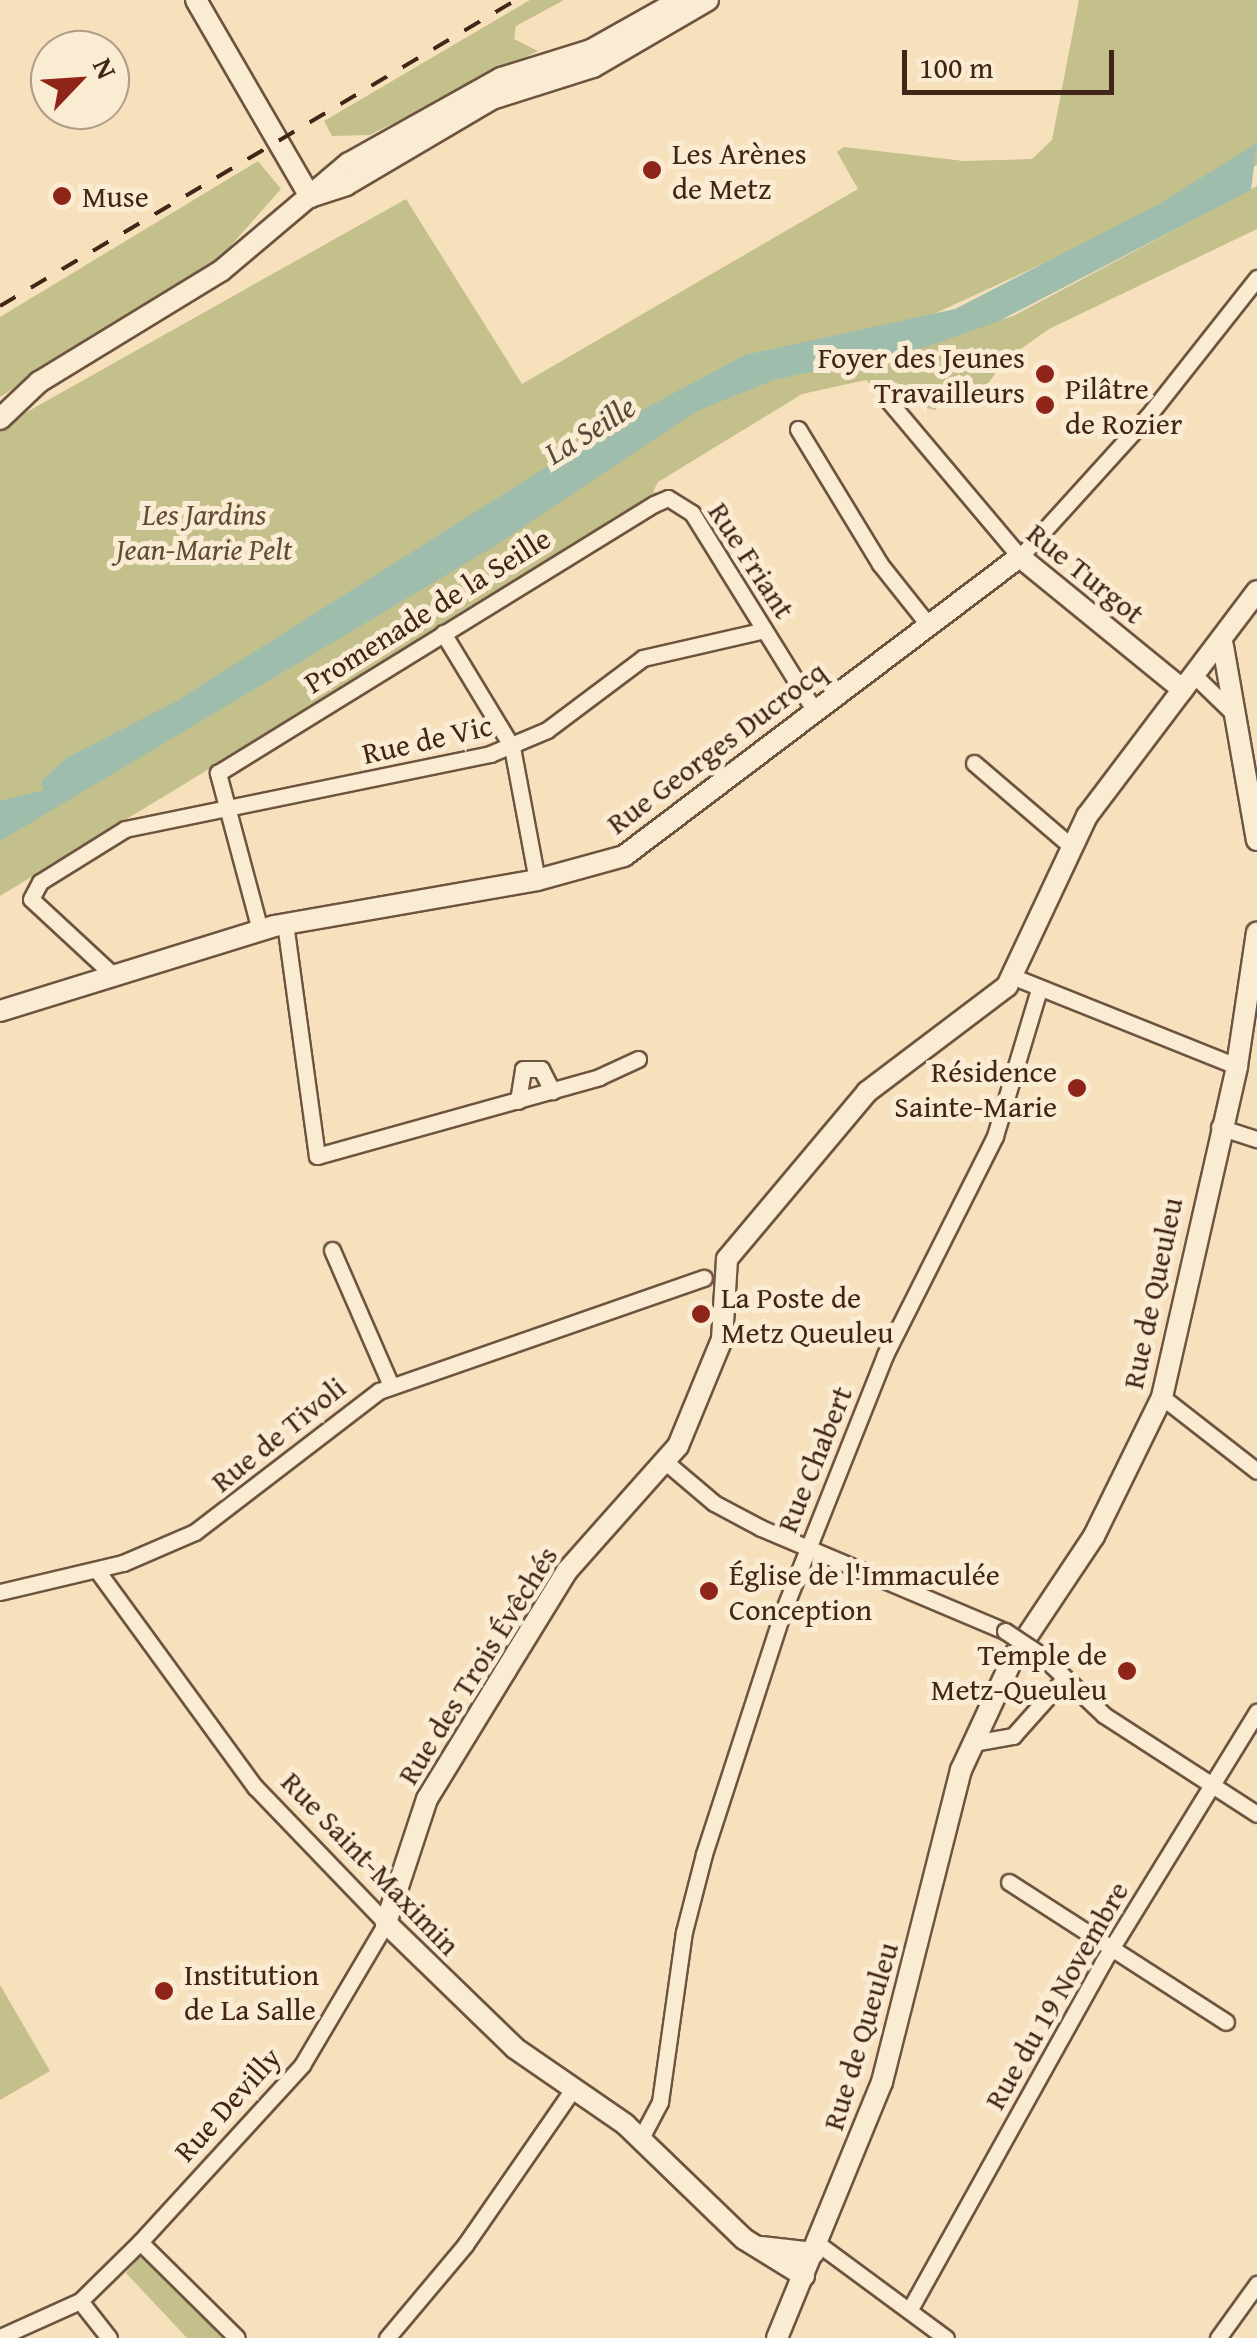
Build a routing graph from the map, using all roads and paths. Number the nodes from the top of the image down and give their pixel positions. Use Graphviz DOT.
graph roads {
  1 [pos="196,0"];
  2 [pos="680,0"];
  3 [pos="708,0"];
  4 [pos="310,196"];
  5 [pos="1257,278"];
  6 [pos="887,399"];
  7 [pos="0,419"];
  8 [pos="798,429"];
  9 [pos="668,498"];
  10 [pos="1020,557"];
  11 [pos="1257,591"];
  12 [pos="927,622"];
  13 [pos="761,631"];
  14 [pos="443,633"];
  15 [pos="1223,646"];
  16 [pos="1190,684"];
  17 [pos="815,711"];
  18 [pos="1232,712"];
  19 [pos="512,748"];
  20 [pos="974,763"];
  21 [pos="229,808"];
  22 [pos="1257,840"];
  23 [pos="1073,848"];
  24 [pos="537,880"];
  25 [pos="285,923"];
  26 [pos="260,930"];
  27 [pos="1257,932"];
  28 [pos="112,974"];
  29 [pos="1014,978"];
  30 [pos="1039,989"];
  31 [pos="0,1011"];
  32 [pos="638,1059"];
  33 [pos="1236,1066"];
  34 [pos="552,1091"];
  35 [pos="518,1100"];
  36 [pos="1219,1128"];
  37 [pos="1257,1139"];
  38 [pos="332,1250"];
  39 [pos="716,1275"];
  40 [pos="391,1386"];
  41 [pos="1162,1397"];
  42 [pos="668,1464"];
  43 [pos="1257,1471"];
  44 [pos="808,1548"];
  45 [pos="97,1570"];
  46 [pos="0,1592"];
  47 [pos="1064,1679"];
  48 [pos="1257,1712"];
  49 [pos="973,1743"];
  50 [pos="1211,1782"];
  51 [pos="1257,1814"];
  52 [pos="1009,1882"];
  53 [pos="386,1924"];
  54 [pos="1112,1948"];
  55 [pos="1226,2022"];
  56 [pos="573,2089"];
  57 [pos="647,2144"];
  58 [pos="140,2242"];
  59 [pos="759,2248"];
  60 [pos="815,2248"];
  61 [pos="804,2276"];
  62 [pos="1257,2284"];
  63 [pos="80,2300"];
  64 [pos="910,2309"];
  65 [pos="0,2337"];
  66 [pos="109,2338"];
  67 [pos="237,2338"];
  68 [pos="387,2338"];
  69 [pos="777,2338"];
  70 [pos="946,2338"];
  71 [pos="1218,2338"];
  1 -- 4 [label="street"];
  2 -- 4 [label="street"];
  3 -- 4 [label="street"];
  4 -- 7 [label="street"];
  5 -- 10 [label="street, Rue Georges Ducrocq"];
  6 -- 10 [label="street, Rue Turgot"];
  8 -- 12 [label="street"];
  9 -- 13 [label="street, Rue Friant"];
  9 -- 14 [label="street, Promenade de la Seille"];
  10 -- 12 [label="street, Rue Georges Ducrocq"];
  10 -- 16 [label="street, Rue Turgot"];
  11 -- 15 [label="street"];
  12 -- 17 [label="street, Rue Georges Ducrocq"];
  13 -- 17 [label="street, Rue Friant"];
  13 -- 19 [label="street, Rue de Vic"];
  14 -- 19 [label="street"];
  14 -- 21 [label="street, Promenade de la Seille"];
  15 -- 16 [label="street"];
  15 -- 18 [label="street"];
  16 -- 18 [label="street"];
  16 -- 23 [label="street"];
  17 -- 24 [label="street, Rue Georges Ducrocq"];
  18 -- 22 [label="street"];
  19 -- 21 [label="street, Rue de Vic"];
  19 -- 24 [label="street"];
  20 -- 23 [label="street"];
  21 -- 26 [label="street"];
  21 -- 28 [label="street, Rue de Vic"];
  23 -- 29 [label="street"];
  24 -- 25 [label="street, Rue Georges Ducrocq"];
  25 -- 26 [label="street, Rue Georges Ducrocq"];
  25 -- 35 [label="street"];
  26 -- 28 [label="street, Rue Georges Ducrocq"];
  27 -- 33 [label="street, Rue de Queuleu"];
  28 -- 31 [label="street, Rue Georges Ducrocq"];
  29 -- 30 [label="street"];
  29 -- 39 [label="street"];
  30 -- 33 [label="street"];
  30 -- 44 [label="street, Rue Chabert"];
  32 -- 34 [label="street"];
  33 -- 36 [label="street, Rue de Queuleu"];
  34 -- 35 [label="street"];
  34 -- 35 [label="street"];
  36 -- 37 [label="street"];
  36 -- 41 [label="street, Rue de Queuleu"];
  38 -- 40 [label="street"];
  39 -- 40 [label="street, Rue de Tivoli"];
  39 -- 42 [label="street, Rue des Trois Évêchés"];
  40 -- 45 [label="street, Rue de Tivoli"];
  41 -- 43 [label="street"];
  41 -- 49 [label="street, Rue de Queuleu"];
  42 -- 44 [label="street"];
  42 -- 53 [label="street, Rue des Trois Évêchés"];
  44 -- 47 [label="street, bridge"];
  44 -- 57 [label="street, Rue Chabert"];
  45 -- 46 [label="street, Rue de Tivoli"];
  45 -- 53 [label="street, Rue Saint-Maximin"];
  47 -- 49 [label="street"];
  47 -- 50 [label="street"];
  48 -- 50 [label="street, Rue du 19 Novembre"];
  49 -- 60 [label="street, Rue de Queuleu"];
  50 -- 51 [label="street"];
  50 -- 54 [label="street, Rue du 19 Novembre"];
  52 -- 54 [label="street"];
  53 -- 56 [label="street, Rue Saint-Maximin"];
  53 -- 58 [label="street, Rue Devilly"];
  54 -- 55 [label="street"];
  54 -- 64 [label="street, Rue du 19 Novembre"];
  56 -- 57 [label="street, Rue Saint-Maximin"];
  56 -- 68 [label="street"];
  57 -- 59 [label="street, Rue Saint-Maximin"];
  58 -- 63 [label="street, Rue Devilly"];
  58 -- 67 [label="street"];
  59 -- 60 [label="street"];
  59 -- 61 [label="street, Rue Saint-Maximin"];
  60 -- 61 [label="street, Rue de Queuleu"];
  60 -- 64 [label="street"];
  61 -- 69 [label="street, Rue de Queuleu"];
  62 -- 71 [label="street"];
  63 -- 65 [label="street"];
  63 -- 66 [label="street"];
  64 -- 70 [label="street"];
}
